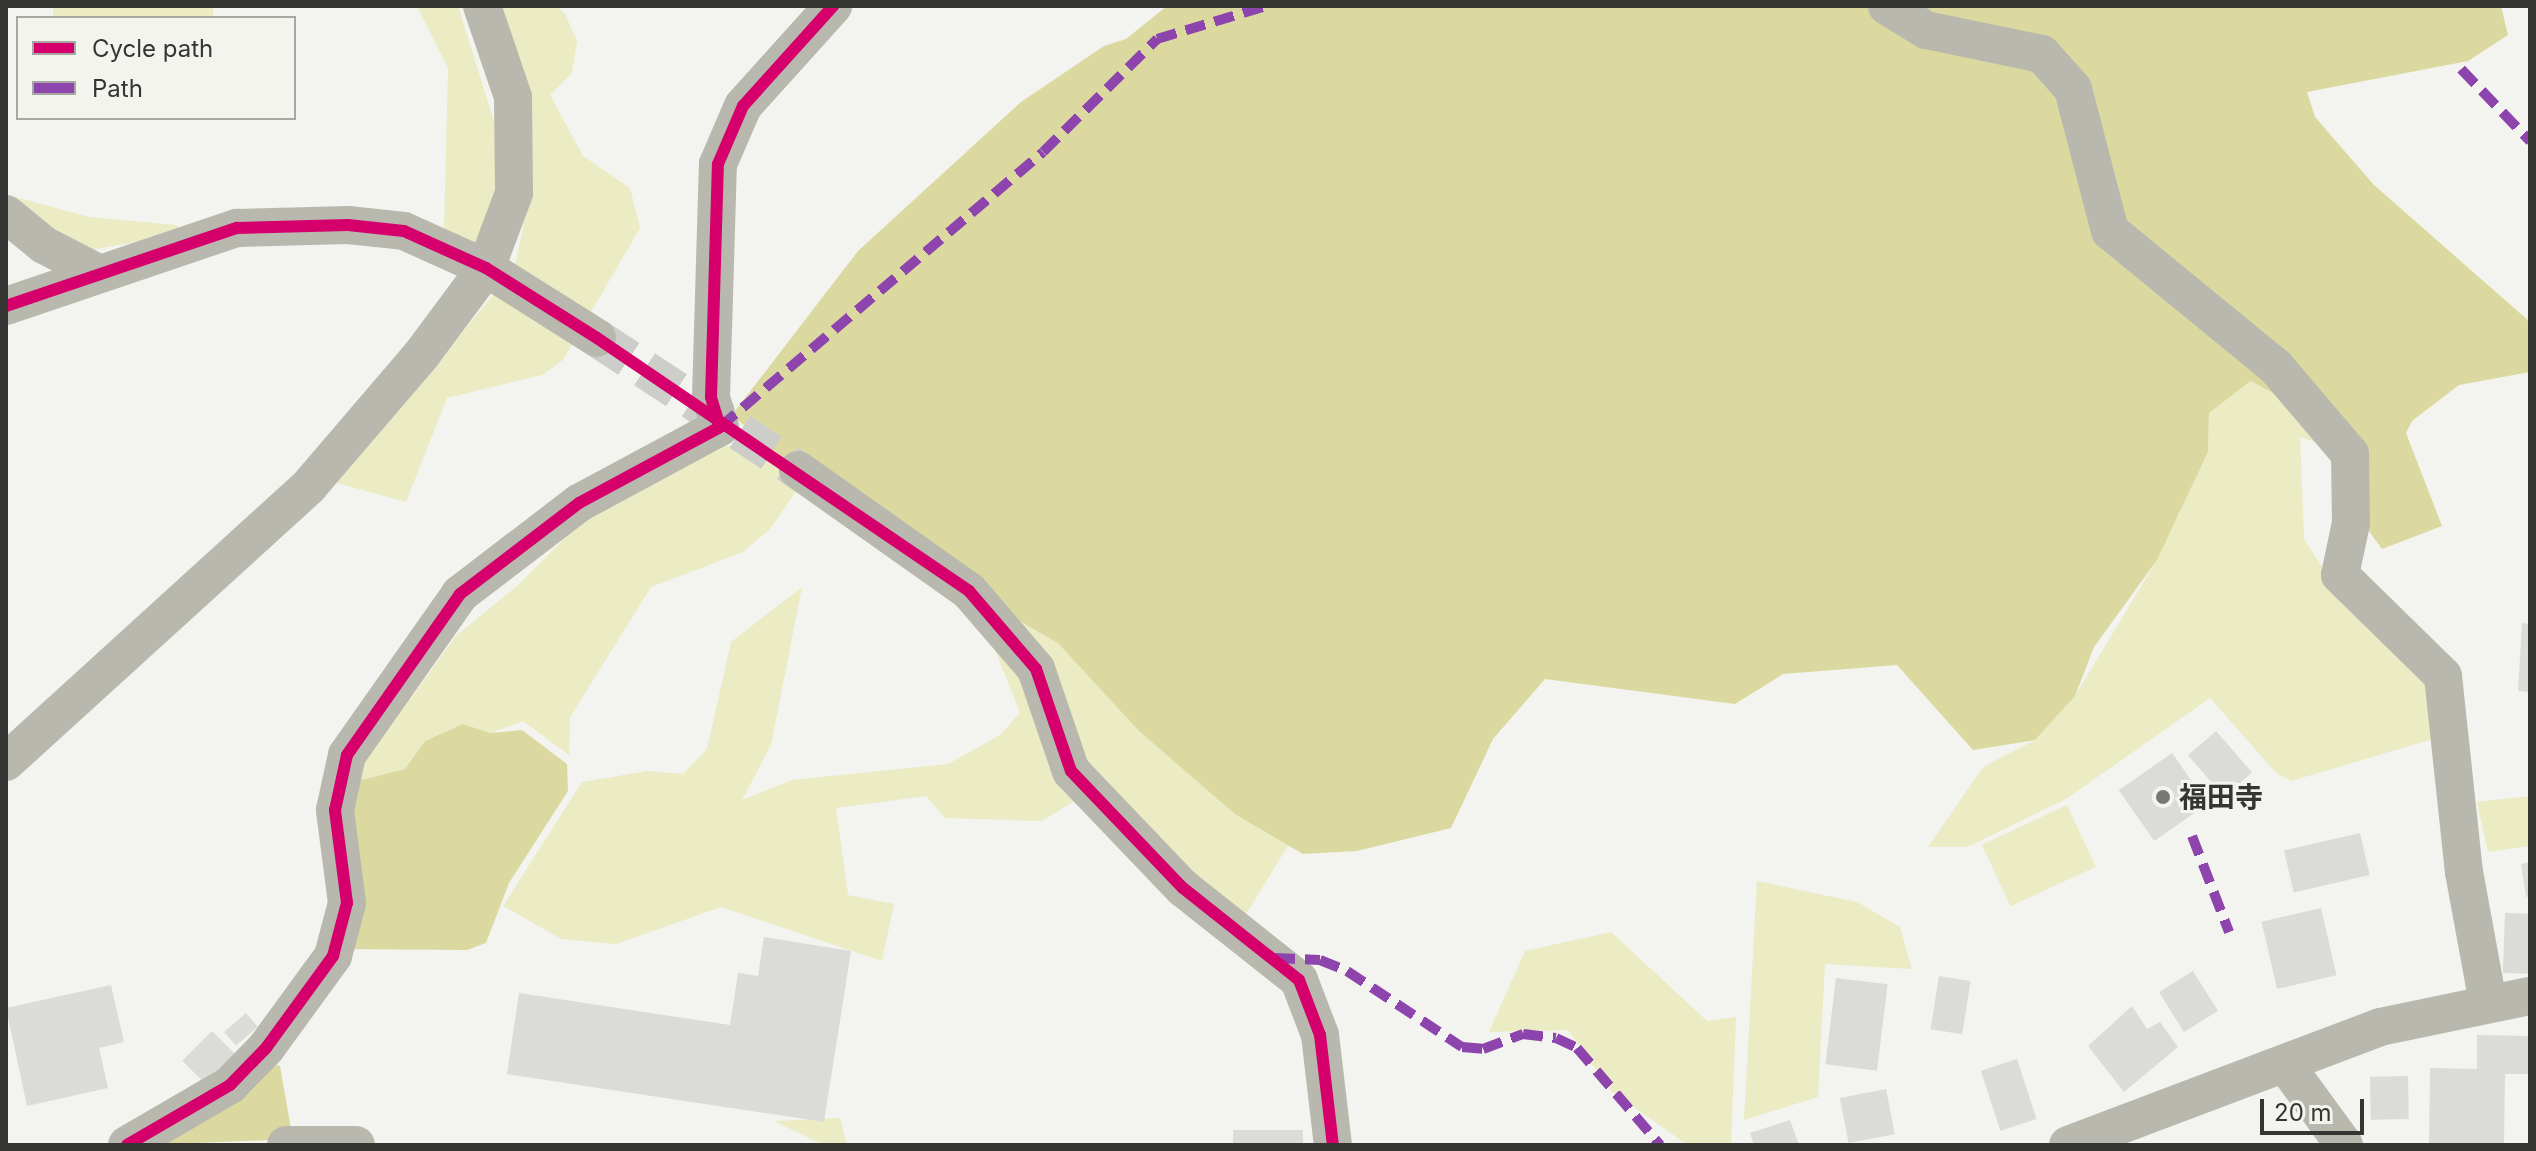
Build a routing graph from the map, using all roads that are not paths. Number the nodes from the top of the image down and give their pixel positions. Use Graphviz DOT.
graph roads {
  1 [pos="482,6"];
  2 [pos="833,6"];
  3 [pos="1887,6"];
  4 [pos="6,214"];
  5 [pos="486,268"];
  6 [pos="96,272"];
  7 [pos="6,306"];
  8 [pos="597,338"];
  9 [pos="798,470"];
  10 [pos="6,762"];
  11 [pos="2530,996"];
  12 [pos="2488,1003"];
  13 [pos="2285,1064"];
  14 [pos="127,1145"];
  15 [pos="286,1145"];
  16 [pos="356,1145"];
  17 [pos="1333,1145"];
  18 [pos="2068,1145"];
  19 [pos="2344,1145"];
  1 -- 5 [label="street"];
  2 -- 14 [label="street"];
  3 -- 12 [label="street"];
  4 -- 6 [label="street"];
  5 -- 6 [label="street"];
  5 -- 8 [label="street"];
  5 -- 10 [label="street"];
  6 -- 7 [label="street"];
  9 -- 17 [label="street"];
  11 -- 12 [label="street"];
  12 -- 13 [label="street"];
  13 -- 18 [label="street"];
  13 -- 19 [label="street"];
  15 -- 16 [label="street"];
}
